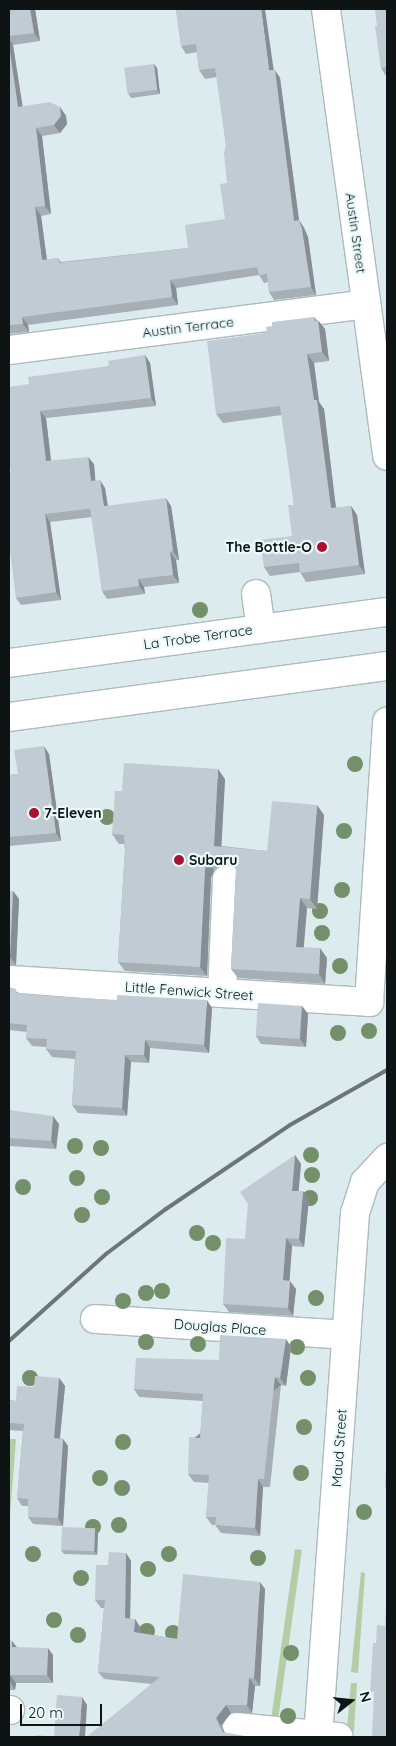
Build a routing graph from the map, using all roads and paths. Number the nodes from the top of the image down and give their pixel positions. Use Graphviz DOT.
graph roads {
  1 [pos="326,9"];
  2 [pos="366,304"];
  3 [pos="9,350"];
  4 [pos="387,456"];
  5 [pos="256,594"];
  6 [pos="387,612"];
  7 [pos="261,629"];
  8 [pos="9,663"];
  9 [pos="387,666"];
  10 [pos="9,716"];
  11 [pos="387,722"];
  12 [pos="384,831"];
  13 [pos="227,879"];
  14 [pos="9,980"];
  15 [pos="222,993"];
  16 [pos="383,1162"];
  17 [pos="95,1319"];
  18 [pos="346,1335"];
  19 [pos="237,1727"];
  20 [pos="325,1736"];
  1 -- 2 [label="main road, Austin Street"];
  2 -- 3 [label="main road, Austin Terrace"];
  2 -- 4 [label="main road, Austin Street"];
  5 -- 7 [label="main road"];
  6 -- 7 [label="main road, La Trobe Terrace"];
  7 -- 8 [label="main road, La Trobe Terrace"];
  9 -- 10 [label="main road"];
  11 -- 12 [label="main road"];
  12 -- 15 [label="main road, Little Fenwick Street"];
  13 -- 15 [label="main road"];
  14 -- 15 [label="main road, Little Fenwick Street"];
  16 -- 18 [label="main road, Maud Street"];
  17 -- 18 [label="main road, Douglas Place"];
  18 -- 20 [label="main road, Maud Street"];
  19 -- 20 [label="main road"];
}
